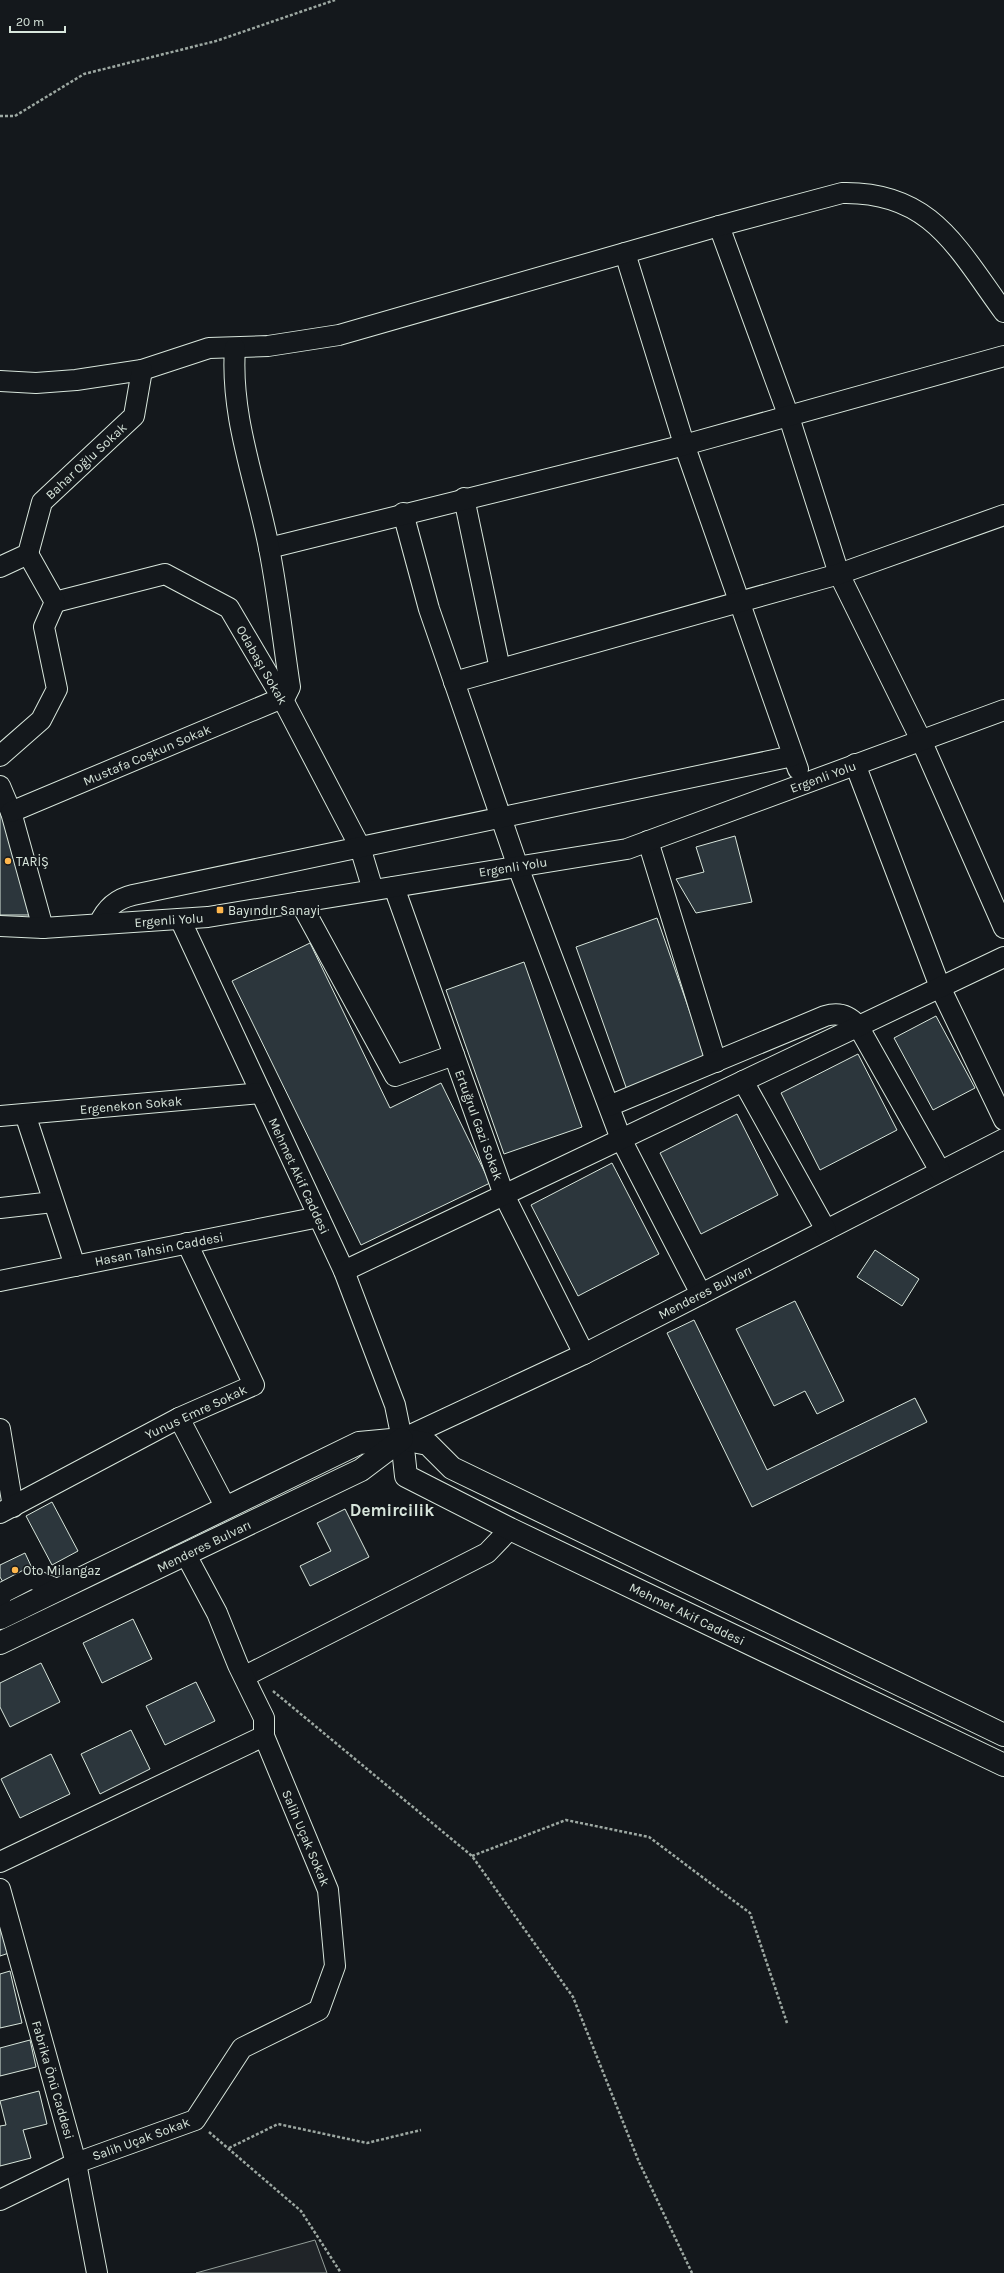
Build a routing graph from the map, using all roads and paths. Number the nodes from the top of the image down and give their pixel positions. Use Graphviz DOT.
graph roads {
  1 [pos="335,0"];
  2 [pos="0,116"];
  3 [pos="719,226"];
  4 [pos="625,253"];
  5 [pos="1004,312"];
  6 [pos="234,348"];
  7 [pos="1004,356"];
  8 [pos="142,370"];
  9 [pos="0,381"];
  10 [pos="789,417"];
  11 [pos="684,444"];
  12 [pos="464,498"];
  13 [pos="404,513"];
  14 [pos="1004,515"];
  15 [pos="269,548"];
  16 [pos="28,554"];
  17 [pos="2,561"];
  18 [pos="839,574"];
  19 [pos="55,602"];
  20 [pos="739,602"];
  21 [pos="500,669"];
  22 [pos="454,682"];
  23 [pos="282,698"];
  24 [pos="1004,710"];
  25 [pos="921,740"];
  26 [pos="0,756"];
  27 [pos="793,756"];
  28 [pos="855,764"];
  29 [pos="803,784"];
  30 [pos="0,786"];
  31 [pos="11,812"];
  32 [pos="501,817"];
  33 [pos="648,841"];
  34 [pos="360,847"];
  35 [pos="518,866"];
  36 [pos="394,887"];
  37 [pos="373,890"];
  38 [pos="300,902"];
  39 [pos="180,919"];
  40 [pos="99,924"];
  41 [pos="0,926"];
  42 [pos="43,928"];
  43 [pos="1004,928"];
  44 [pos="1004,957"];
  45 [pos="940,987"];
  46 [pos="858,1026"];
  47 [pos="454,1055"];
  48 [pos="716,1062"];
  49 [pos="744,1081"];
  50 [pos="261,1093"];
  51 [pos="609,1106"];
  52 [pos="25,1114"];
  53 [pos="0,1116"];
  54 [pos="1004,1120"];
  55 [pos="621,1139"];
  56 [pos="1004,1139"];
  57 [pos="940,1171"];
  58 [pos="504,1195"];
  59 [pos="53,1202"];
  60 [pos="0,1208"];
  61 [pos="319,1217"];
  62 [pos="826,1230"];
  63 [pos="188,1243"];
  64 [pos="74,1266"];
  65 [pos="344,1272"];
  66 [pos="0,1280"];
  67 [pos="701,1294"];
  68 [pos="584,1354"];
  69 [pos="179,1418"];
  70 [pos="0,1429"];
  71 [pos="402,1439"];
  72 [pos="226,1508"];
  73 [pos="7,1510"];
  74 [pos="510,1529"];
  75 [pos="186,1555"];
  76 [pos="59,1590"];
  77 [pos="0,1599"];
  78 [pos="0,1618"];
  79 [pos="0,1643"];
  80 [pos="251,1673"];
  81 [pos="1004,1735"];
  82 [pos="264,1736"];
  83 [pos="1004,1765"];
  84 [pos="472,1856"];
  85 [pos="0,1862"];
  86 [pos="0,1889"];
  87 [pos="787,2023"];
  88 [pos="195,2120"];
  89 [pos="421,2130"];
  90 [pos="229,2148"];
  91 [pos="76,2163"];
  92 [pos="0,2200"];
  93 [pos="97,2273"];
  94 [pos="341,2273"];
  95 [pos="692,2273"];
  1 -- 2 [label="path"];
  3 -- 4 [label="street"];
  3 -- 5 [label="street"];
  3 -- 10 [label="street"];
  4 -- 6 [label="street"];
  4 -- 11 [label="street"];
  6 -- 8 [label="street"];
  6 -- 15 [label="street"];
  7 -- 10 [label="street"];
  8 -- 9 [label="street"];
  8 -- 16 [label="street, Bahar Oğlu Sokak"];
  10 -- 11 [label="street"];
  10 -- 18 [label="street"];
  11 -- 12 [label="street"];
  11 -- 20 [label="street"];
  12 -- 13 [label="street"];
  12 -- 21 [label="street"];
  13 -- 15 [label="street"];
  13 -- 22 [label="street"];
  14 -- 18 [label="street"];
  15 -- 23 [label="street"];
  16 -- 17 [label="street"];
  16 -- 19 [label="street"];
  18 -- 20 [label="street"];
  18 -- 25 [label="street"];
  19 -- 23 [label="street, Odabaşı Sokak"];
  19 -- 26 [label="street"];
  20 -- 21 [label="street"];
  20 -- 27 [label="street"];
  21 -- 22 [label="street"];
  22 -- 32 [label="street"];
  23 -- 31 [label="street, Mustafa Coşkun Sokak"];
  23 -- 34 [label="street, Odabaşı Sokak"];
  24 -- 25 [label="street, Ergenli Yolu"];
  25 -- 28 [label="street, Ergenli Yolu"];
  25 -- 43 [label="street"];
  27 -- 29 [label="street"];
  27 -- 32 [label="street"];
  28 -- 29 [label="street, Ergenli Yolu"];
  28 -- 45 [label="street"];
  29 -- 33 [label="street, Ergenli Yolu"];
  30 -- 31 [label="street"];
  31 -- 42 [label="street"];
  32 -- 34 [label="street"];
  32 -- 35 [label="street"];
  33 -- 35 [label="street, Ergenli Yolu"];
  33 -- 48 [label="street"];
  34 -- 37 [label="street, Odabaşı Sokak"];
  34 -- 40 [label="street"];
  35 -- 36 [label="street, Ergenli Yolu"];
  35 -- 51 [label="street"];
  36 -- 37 [label="street, Ergenli Yolu"];
  36 -- 47 [label="street, Ertuğrul Gazi Sokak"];
  37 -- 38 [label="street, Ergenli Yolu"];
  38 -- 39 [label="street, Ergenli Yolu"];
  38 -- 47 [label="street"];
  39 -- 40 [label="street, Ergenli Yolu"];
  39 -- 50 [label="street, Mehmet Akif Caddesi"];
  40 -- 42 [label="street, Ergenli Yolu"];
  41 -- 42 [label="street, Ergenli Yolu"];
  44 -- 45 [label="street"];
  45 -- 46 [label="street"];
  45 -- 54 [label="street"];
  46 -- 48 [label="street"];
  46 -- 49 [label="street"];
  46 -- 57 [label="street"];
  47 -- 58 [label="street, Ertuğrul Gazi Sokak"];
  48 -- 51 [label="street"];
  49 -- 55 [label="street"];
  49 -- 62 [label="street"];
  50 -- 52 [label="street, Ergenekon Sokak"];
  50 -- 61 [label="street, Mehmet Akif Caddesi"];
  51 -- 55 [label="street"];
  52 -- 53 [label="street, Ergenekon Sokak"];
  52 -- 59 [label="street"];
  55 -- 58 [label="street"];
  55 -- 67 [label="street"];
  56 -- 57 [label="street, Menderes Bulvarı"];
  57 -- 62 [label="street, Menderes Bulvarı"];
  58 -- 65 [label="street"];
  58 -- 68 [label="street, Ertuğrul Gazi Sokak"];
  59 -- 60 [label="street"];
  59 -- 64 [label="street"];
  61 -- 63 [label="street, Hasan Tahsin Caddesi"];
  61 -- 65 [label="street, Mehmet Akif Caddesi"];
  62 -- 67 [label="street, Menderes Bulvarı"];
  63 -- 64 [label="street, Hasan Tahsin Caddesi"];
  63 -- 69 [label="street, Yunus Emre Sokak"];
  64 -- 66 [label="street, Hasan Tahsin Caddesi"];
  65 -- 71 [label="street, Mehmet Akif Caddesi"];
  67 -- 68 [label="street, Menderes Bulvarı"];
  68 -- 71 [label="street, Menderes Bulvarı"];
  69 -- 72 [label="street"];
  69 -- 73 [label="street, Yunus Emre Sokak"];
  70 -- 73 [label="street"];
  71 -- 72 [label="main road, Menderes Bulvarı"];
  71 -- 74 [label="main road, Mehmet Akif Caddesi"];
  71 -- 75 [label="main road, Menderes Bulvarı"];
  71 -- 81 [label="main road"];
  72 -- 76 [label="main road, Menderes Bulvarı"];
  74 -- 80 [label="street"];
  74 -- 83 [label="main road, Mehmet Akif Caddesi"];
  75 -- 79 [label="main road, Menderes Bulvarı"];
  75 -- 82 [label="street, Salih Uçak Sokak"];
  76 -- 77 [label="street"];
  76 -- 78 [label="main road, Menderes Bulvarı"];
  80 -- 84 [label="path"];
  82 -- 85 [label="street"];
  82 -- 88 [label="street, Salih Uçak Sokak"];
  84 -- 87 [label="path"];
  84 -- 95 [label="path"];
  86 -- 91 [label="street, Fabrika Önü Caddesi"];
  88 -- 90 [label="path"];
  88 -- 91 [label="street, Salih Uçak Sokak"];
  89 -- 90 [label="path"];
  90 -- 94 [label="path"];
  91 -- 92 [label="street, Salih Uçak Sokak"];
  91 -- 93 [label="street, Fabrika Önü Caddesi"];
}
